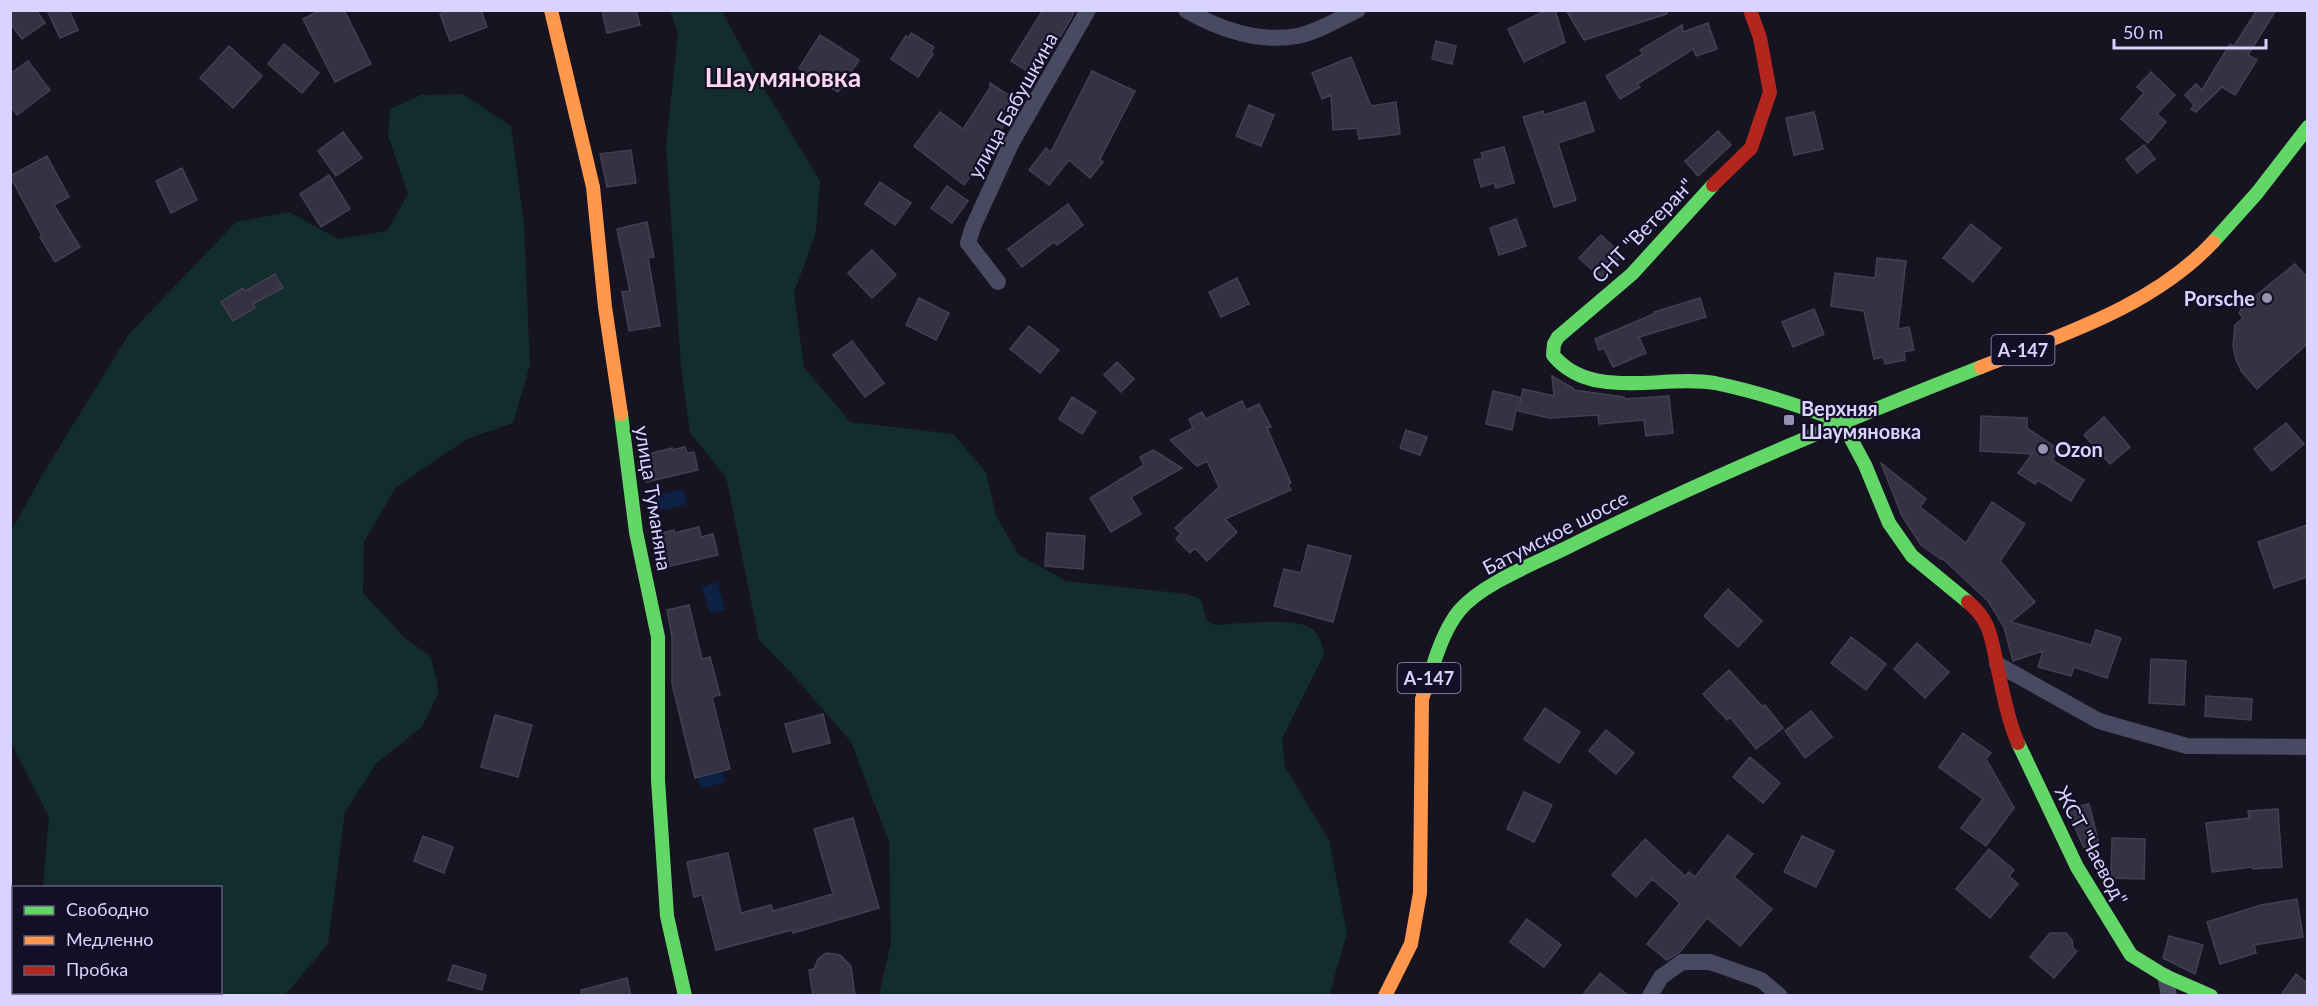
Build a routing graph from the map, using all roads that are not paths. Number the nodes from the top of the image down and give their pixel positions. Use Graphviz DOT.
graph roads {
  1 [pos="551,10"];
  2 [pos="1088,10"];
  3 [pos="1186,10"];
  4 [pos="1358,10"];
  5 [pos="1750,10"];
  6 [pos="2307,127"];
  7 [pos="998,282"];
  8 [pos="1842,422"];
  9 [pos="1997,664"];
  10 [pos="2307,747"];
  11 [pos="2165,976"];
  12 [pos="685,996"];
  13 [pos="1385,996"];
  14 [pos="1650,996"];
  15 [pos="1780,996"];
  16 [pos="2169,996"];
  17 [pos="2211,996"];
  1 -- 12 [label="main road, улица Туманяна"];
  2 -- 7 [label="street, улица Бабушкина"];
  3 -- 4 [label="street"];
  5 -- 8 [label="main road, СНТ \"Ветеран\""];
  6 -- 8 [label="main road, Батумское шоссе / А-147"];
  8 -- 9 [label="main road"];
  8 -- 13 [label="main road, Батумское шоссе / А-147"];
  9 -- 10 [label="street"];
  9 -- 11 [label="main road, ЖСТ \"Чаевод\""];
  11 -- 16 [label="street"];
  11 -- 17 [label="main road, ЖСТ \"Чаевод\""];
  14 -- 15 [label="street"];
}
